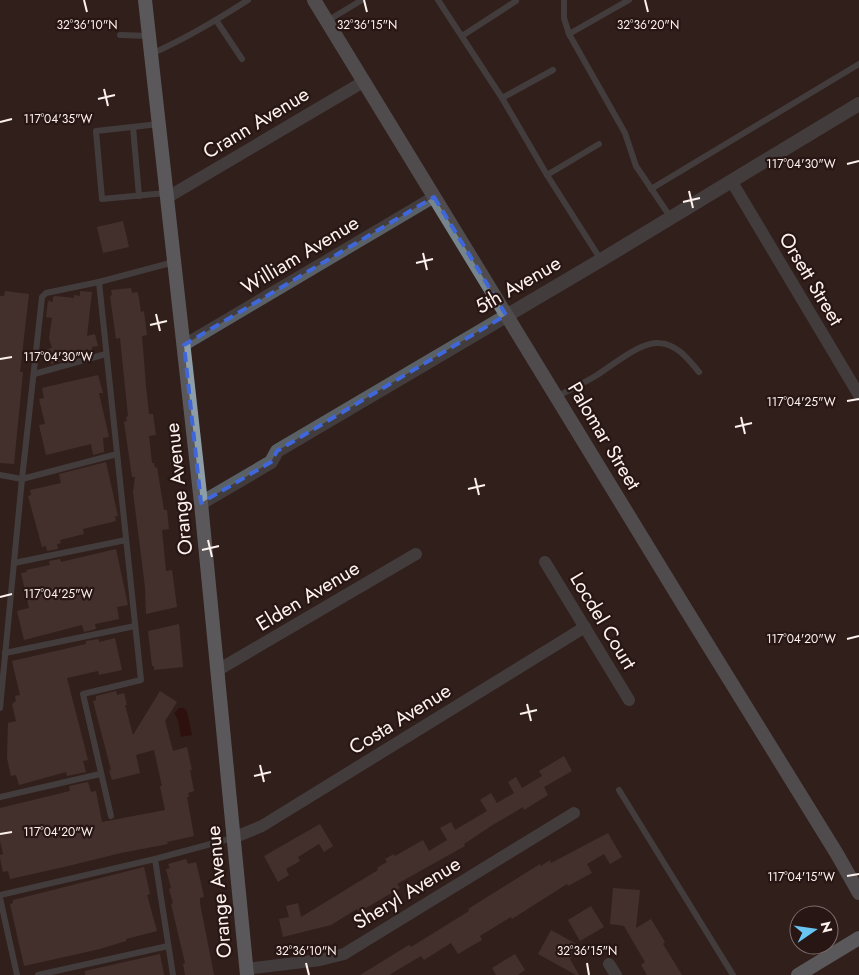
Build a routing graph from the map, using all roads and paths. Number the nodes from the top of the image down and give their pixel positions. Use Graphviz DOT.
graph roads {
  1 [pos="145,0"];
  2 [pos="248,0"];
  3 [pos="314,0"];
  4 [pos="362,0"];
  5 [pos="438,0"];
  6 [pos="564,0"];
  7 [pos="629,0"];
  8 [pos="516,1"];
  9 [pos="216,20"];
  10 [pos="327,21"];
  11 [pos="569,34"];
  12 [pos="120,35"];
  13 [pos="149,36"];
  14 [pos="462,36"];
  15 [pos="151,54"];
  16 [pos="242,59"];
  17 [pos="859,64"];
  18 [pos="553,70"];
  19 [pos="364,82"];
  20 [pos="502,98"];
  21 [pos="859,104"];
  22 [pos="159,124"];
  23 [pos="134,127"];
  24 [pos="598,144"];
  25 [pos="546,175"];
  26 [pos="732,182"];
  27 [pos="651,189"];
  28 [pos="168,195"];
  29 [pos="139,196"];
  30 [pos="434,197"];
  31 [pos="671,218"];
  32 [pos="601,260"];
  33 [pos="174,262"];
  34 [pos="99,282"];
  35 [pos="506,315"];
  36 [pos="184,345"];
  37 [pos="106,354"];
  38 [pos="699,372"];
  39 [pos="34,374"];
  40 [pos="859,395"];
  41 [pos="556,397"];
  42 [pos="117,454"];
  43 [pos="0,476"];
  44 [pos="22,479"];
  45 [pos="201,503"];
  46 [pos="126,540"];
  47 [pos="416,554"];
  48 [pos="545,562"];
  49 [pos="14,563"];
  50 [pos="136,626"];
  51 [pos="585,627"];
  52 [pos="5,654"];
  53 [pos="218,670"];
  54 [pos="629,700"];
  55 [pos="0,708"];
  56 [pos="100,774"];
  57 [pos="619,790"];
  58 [pos="0,797"];
  59 [pos="574,813"];
  60 [pos="110,816"];
  61 [pos="233,838"];
  62 [pos="155,859"];
  63 [pos="859,893"];
  64 [pos="0,896"];
  65 [pos="859,938"];
  66 [pos="168,946"];
  67 [pos="246,972"];
  68 [pos="17,975"];
  69 [pos="38,975"];
  70 [pos="173,975"];
  71 [pos="734,975"];
  72 [pos="798,975"];
  1 -- 13 [label="main road, Orange Avenue"];
  2 -- 9 [label="lane"];
  3 -- 10 [label="main road, Palomar Street"];
  4 -- 10 [label="lane"];
  5 -- 14 [label="lane"];
  6 -- 11 [label="lane"];
  7 -- 11 [label="lane"];
  8 -- 14 [label="lane"];
  9 -- 15 [label="lane"];
  9 -- 16 [label="lane"];
  10 -- 19 [label="main road, Palomar Street"];
  11 -- 27 [label="lane"];
  12 -- 13 [label="lane"];
  13 -- 15 [label="main road, Orange Avenue"];
  14 -- 20 [label="lane"];
  15 -- 22 [label="main road, Orange Avenue"];
  17 -- 27 [label="lane"];
  18 -- 20 [label="lane"];
  19 -- 28 [label="street, Crann Avenue"];
  19 -- 30 [label="main road, Palomar Street"];
  20 -- 25 [label="lane"];
  21 -- 26 [label="street, 5th Avenue"];
  22 -- 23 [label="lane"];
  22 -- 28 [label="main road, Orange Avenue"];
  23 -- 29 [label="lane"];
  23 -- 29 [label="lane"];
  24 -- 25 [label="lane"];
  25 -- 32 [label="lane"];
  26 -- 31 [label="street, 5th Avenue"];
  26 -- 40 [label="street, Orsett Street"];
  27 -- 31 [label="lane"];
  28 -- 29 [label="lane"];
  28 -- 33 [label="main road, Orange Avenue"];
  30 -- 35 [label="main road, Palomar Street"];
  30 -- 36 [label="street, William Avenue"];
  31 -- 32 [label="street, 5th Avenue"];
  32 -- 35 [label="street, 5th Avenue"];
  33 -- 34 [label="lane"];
  33 -- 36 [label="main road, Orange Avenue"];
  34 -- 37 [label="lane"];
  34 -- 39 [label="lane"];
  35 -- 41 [label="main road, Palomar Street"];
  35 -- 45 [label="street, 5th Avenue"];
  36 -- 45 [label="main road, Orange Avenue"];
  37 -- 39 [label="lane"];
  37 -- 42 [label="lane"];
  38 -- 41 [label="lane"];
  39 -- 44 [label="lane"];
  41 -- 63 [label="main road, Palomar Street"];
  42 -- 44 [label="lane"];
  42 -- 46 [label="lane"];
  43 -- 44 [label="lane"];
  44 -- 49 [label="lane"];
  45 -- 53 [label="main road, Orange Avenue"];
  46 -- 49 [label="lane"];
  46 -- 50 [label="lane"];
  47 -- 53 [label="street, Elden Avenue"];
  48 -- 51 [label="street, Locdel Court"];
  49 -- 52 [label="lane"];
  50 -- 52 [label="lane"];
  50 -- 56 [label="lane"];
  51 -- 54 [label="street, Locdel Court"];
  51 -- 61 [label="street, Costa Avenue"];
  52 -- 55 [label="lane"];
  53 -- 61 [label="main road, Orange Avenue"];
  56 -- 58 [label="lane"];
  56 -- 60 [label="lane"];
  57 -- 71 [label="lane"];
  59 -- 67 [label="street, Sheryl Avenue"];
  61 -- 62 [label="lane"];
  61 -- 67 [label="main road, Orange Avenue"];
  62 -- 64 [label="lane"];
  62 -- 66 [label="lane"];
  64 -- 68 [label="lane"];
  65 -- 72 [label="main road"];
  66 -- 69 [label="lane"];
  66 -- 70 [label="lane"];
}
